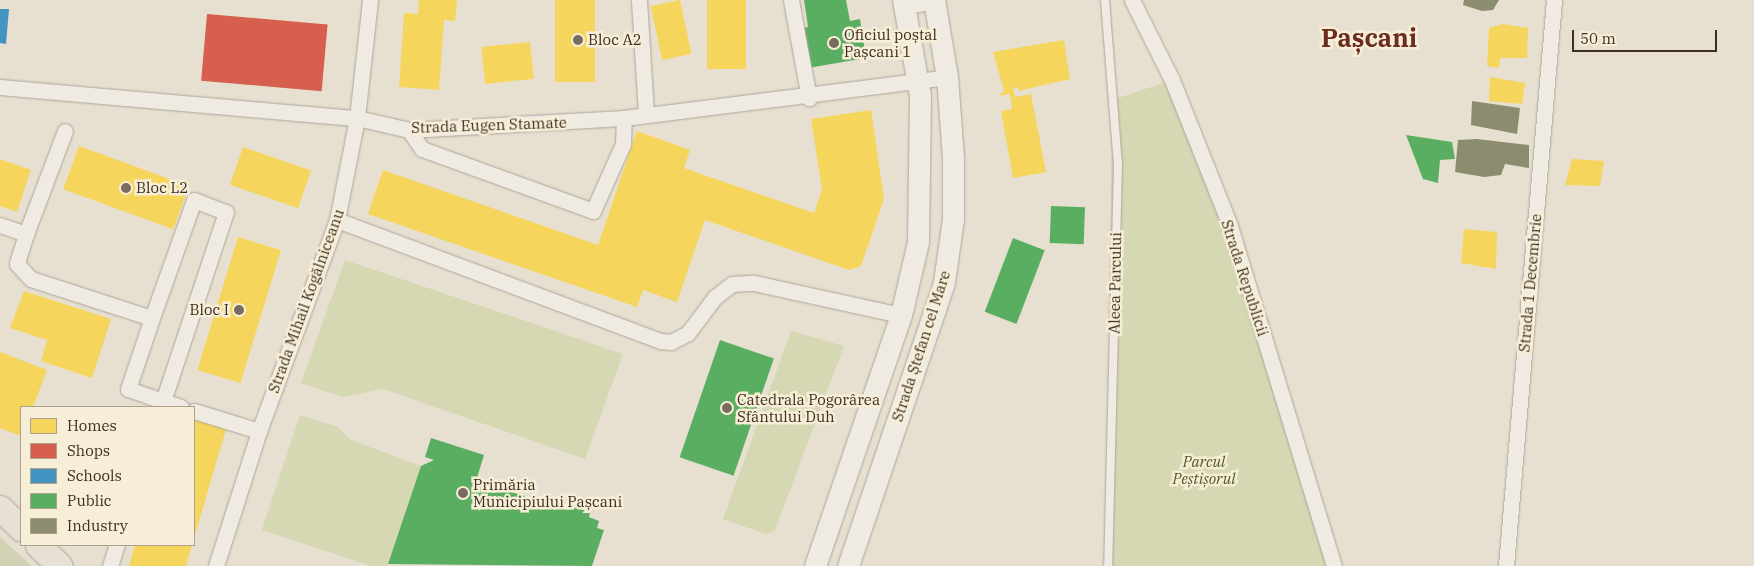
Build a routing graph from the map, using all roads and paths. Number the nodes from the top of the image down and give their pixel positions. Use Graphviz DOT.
graph roads {
  1 [pos="370,0"];
  2 [pos="638,0"];
  3 [pos="792,0"];
  4 [pos="935,0"];
  5 [pos="1104,0"];
  6 [pos="1132,0"];
  7 [pos="1554,0"];
  8 [pos="903,3"];
  9 [pos="947,77"];
  10 [pos="917,82"];
  11 [pos="0,87"];
  12 [pos="809,98"];
  13 [pos="646,115"];
  14 [pos="357,118"];
  15 [pos="624,118"];
  16 [pos="64,130"];
  17 [pos="409,130"];
  18 [pos="338,220"];
  19 [pos="0,225"];
  20 [pos="26,234"];
  21 [pos="901,315"];
  22 [pos="152,318"];
  23 [pos="162,405"];
  24 [pos="195,411"];
  25 [pos="259,431"];
  26 [pos="842,488"];
  27 [pos="871,497"];
  28 [pos="0,508"];
  29 [pos="20,527"];
  30 [pos="39,546"];
  31 [pos="117,546"];
  32 [pos="60,566"];
  33 [pos="110,566"];
  34 [pos="216,566"];
  35 [pos="815,566"];
  36 [pos="848,566"];
  37 [pos="1108,566"];
  38 [pos="1334,566"];
  39 [pos="1506,566"];
  1 -- 14 [label="street, Strada Mihail Kogălniceanu"];
  2 -- 13 [label="street"];
  3 -- 12 [label="street"];
  4 -- 8 [label="street"];
  4 -- 9 [label="main road, Strada Ștefan cel Mare"];
  5 -- 37 [label="lane, Aleea Parcului"];
  6 -- 38 [label="street, Strada Republicii"];
  7 -- 39 [label="street, Strada 1 Decembrie"];
  8 -- 10 [label="main road, Strada Ștefan cel Mare"];
  9 -- 10 [label="street, Strada Eugen Stamate"];
  9 -- 27 [label="main road, Strada Ștefan cel Mare"];
  10 -- 12 [label="street, Strada Eugen Stamate"];
  10 -- 21 [label="main road, Strada Ștefan cel Mare"];
  11 -- 14 [label="street, Strada Eugen Stamate"];
  12 -- 13 [label="street, Strada Eugen Stamate"];
  13 -- 15 [label="street, Strada Eugen Stamate"];
  14 -- 17 [label="street, Strada Eugen Stamate"];
  14 -- 18 [label="street, Strada Mihail Kogălniceanu"];
  15 -- 17 [label="street, Strada Eugen Stamate"];
  15 -- 17 [label="street"];
  16 -- 20 [label="street"];
  18 -- 21 [label="street"];
  18 -- 25 [label="street, Strada Mihail Kogălniceanu"];
  19 -- 20 [label="street"];
  20 -- 22 [label="street"];
  21 -- 26 [label="main road, Strada Ștefan cel Mare"];
  22 -- 23 [label="street"];
  22 -- 23 [label="street"];
  24 -- 25 [label="street"];
  25 -- 34 [label="street, Strada Mihail Kogălniceanu"];
  26 -- 27 [label="main road"];
  26 -- 35 [label="main road, Strada Ștefan cel Mare"];
  27 -- 36 [label="main road, Strada Ștefan cel Mare"];
  28 -- 29 [label="main road"];
  30 -- 32 [label="main road"];
  31 -- 33 [label="street"];
}
